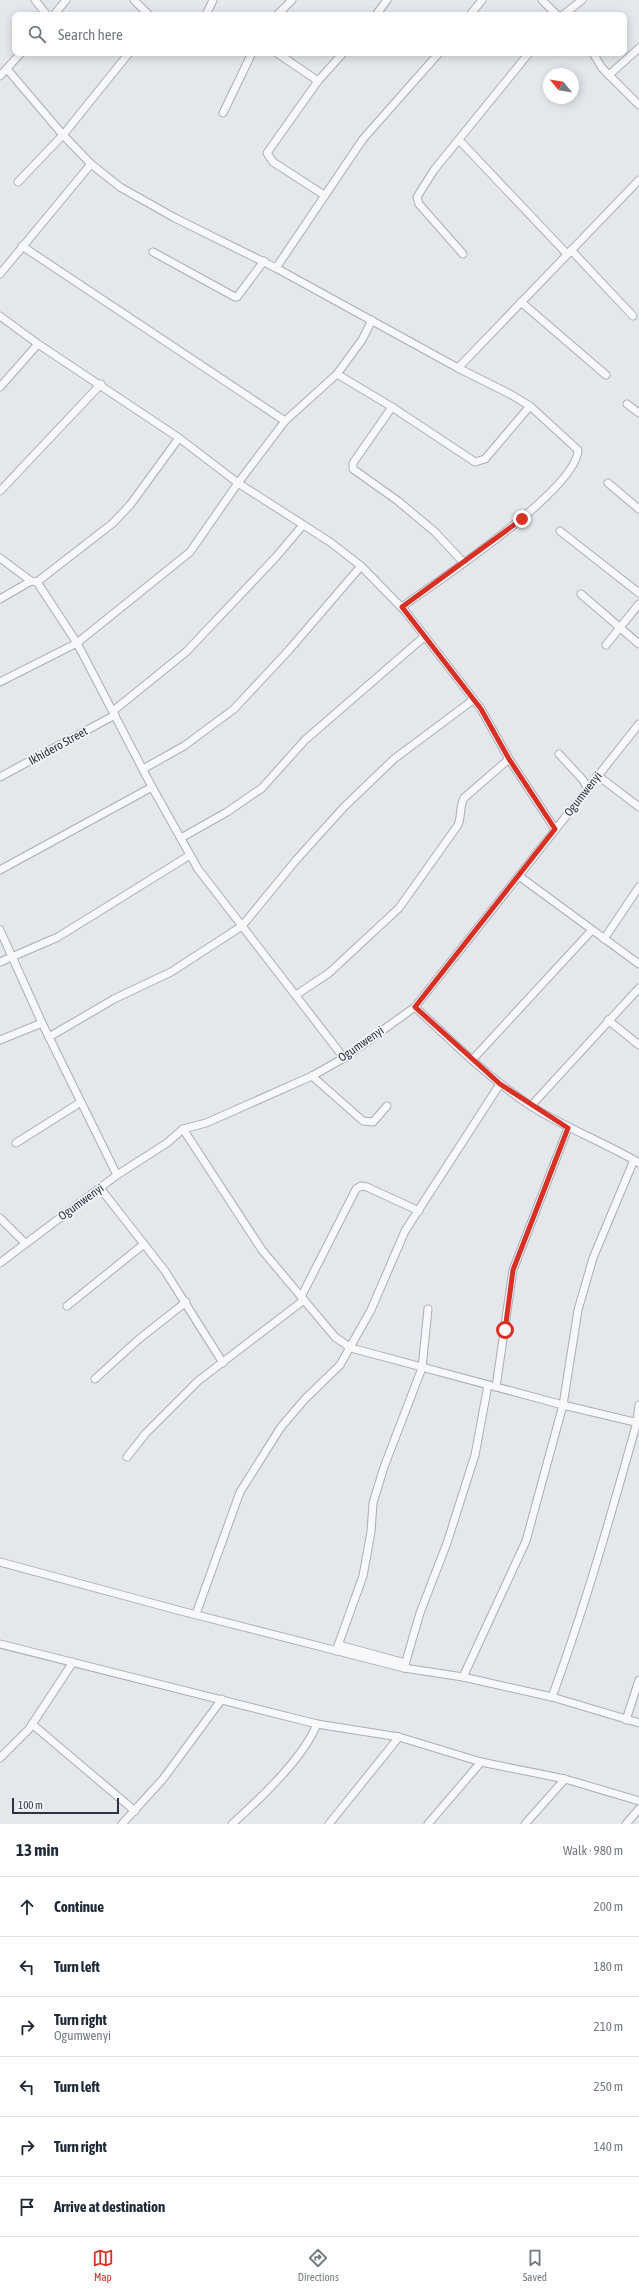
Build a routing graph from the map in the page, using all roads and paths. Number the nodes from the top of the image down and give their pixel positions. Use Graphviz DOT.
graph roads {
  1 [pos="35,0"];
  2 [pos="66,0"];
  3 [pos="134,0"];
  4 [pos="213,0"];
  5 [pos="292,0"];
  6 [pos="387,0"];
  7 [pos="482,0"];
  8 [pos="542,0"];
  9 [pos="582,0"];
  10 [pos="45,12"];
  11 [pos="56,12"];
  12 [pos="146,12"];
  13 [pos="207,12"];
  14 [pos="280,12"];
  15 [pos="378,12"];
  16 [pos="472,12"];
  17 [pos="554,12"];
  18 [pos="567,12"];
  19 [pos="639,48"];
  20 [pos="18,56"];
  21 [pos="127,56"];
  22 [pos="251,56"];
  23 [pos="281,56"];
  24 [pos="340,56"];
  25 [pos="436,56"];
  26 [pos="528,56"];
  27 [pos="595,56"];
  28 [pos="7,69"];
  29 [pos="610,75"];
  30 [pos="0,76"];
  31 [pos="318,81"];
  32 [pos="639,105"];
  33 [pos="223,113"];
  34 [pos="63,135"];
  35 [pos="460,141"];
  36 [pos="92,164"];
  37 [pos="639,180"];
  38 [pos="18,182"];
  39 [pos="324,195"];
  40 [pos="22,246"];
  41 [pos="153,252"];
  42 [pos="568,252"];
  43 [pos="463,254"];
  44 [pos="264,262"];
  45 [pos="276,268"];
  46 [pos="0,274"];
  47 [pos="521,302"];
  48 [pos="0,316"];
  49 [pos="633,316"];
  50 [pos="372,320"];
  51 [pos="38,344"];
  52 [pos="458,368"];
  53 [pos="337,374"];
  54 [pos="606,375"];
  55 [pos="101,384"];
  56 [pos="0,387"];
  57 [pos="628,404"];
  58 [pos="530,406"];
  59 [pos="392,408"];
  60 [pos="639,414"];
  61 [pos="285,421"];
  62 [pos="179,438"];
  63 [pos="238,483"];
  64 [pos="608,483"];
  65 [pos="0,491"];
  66 [pos="639,509"];
  67 [pos="303,525"];
  68 [pos="560,531"];
  69 [pos="0,558"];
  70 [pos="463,562"];
  71 [pos="361,566"];
  72 [pos="34,581"];
  73 [pos="639,593"];
  74 [pos="581,594"];
  75 [pos="0,599"];
  76 [pos="639,604"];
  77 [pos="402,607"];
  78 [pos="619,627"];
  79 [pos="425,636"];
  80 [pos="77,643"];
  81 [pos="639,644"];
  82 [pos="606,645"];
  83 [pos="0,682"];
  84 [pos="473,700"];
  85 [pos="114,713"];
  86 [pos="639,724"];
  87 [pos="559,754"];
  88 [pos="509,759"];
  89 [pos="143,769"];
  90 [pos="597,775"];
  91 [pos="0,777"];
  92 [pos="152,787"];
  93 [pos="587,788"];
  94 [pos="639,807"];
  95 [pos="555,829"];
  96 [pos="181,838"];
  97 [pos="190,855"];
  98 [pos="0,870"];
  99 [pos="519,876"];
  100 [pos="639,888"];
  101 [pos="242,926"];
  102 [pos="0,930"];
  103 [pos="592,930"];
  104 [pos="604,939"];
  105 [pos="12,957"];
  106 [pos="0,962"];
  107 [pos="639,964"];
  108 [pos="639,988"];
  109 [pos="296,995"];
  110 [pos="415,1007"];
  111 [pos="608,1020"];
  112 [pos="42,1023"];
  113 [pos="49,1037"];
  114 [pos="0,1040"];
  115 [pos="639,1045"];
  116 [pos="344,1058"];
  117 [pos="472,1060"];
  118 [pos="312,1076"];
  119 [pos="500,1084"];
  120 [pos="81,1102"];
  121 [pos="387,1106"];
  122 [pos="531,1106"];
  123 [pos="568,1128"];
  124 [pos="183,1129"];
  125 [pos="16,1143"];
  126 [pos="636,1162"];
  127 [pos="117,1175"];
  128 [pos="100,1188"];
  129 [pos="419,1210"];
  130 [pos="0,1218"];
  131 [pos="25,1242"];
  132 [pos="144,1244"];
  133 [pos="0,1263"];
  134 [pos="303,1298"];
  135 [pos="186,1302"];
  136 [pos="67,1306"];
  137 [pos="428,1309"];
  138 [pos="351,1348"];
  139 [pos="223,1363"];
  140 [pos="422,1368"];
  141 [pos="95,1379"];
  142 [pos="488,1385"];
  143 [pos="496,1387"];
  144 [pos="563,1405"];
  145 [pos="639,1405"];
  146 [pos="638,1423"];
  147 [pos="127,1457"];
  148 [pos="0,1562"];
  149 [pos="196,1614"];
  150 [pos="0,1644"];
  151 [pos="337,1648"];
  152 [pos="73,1662"];
  153 [pos="405,1665"];
  154 [pos="463,1678"];
  155 [pos="639,1680"];
  156 [pos="552,1697"];
  157 [pos="222,1699"];
  158 [pos="626,1720"];
  159 [pos="639,1723"];
  160 [pos="32,1724"];
  161 [pos="317,1724"];
  162 [pos="399,1738"];
  163 [pos="0,1758"];
  164 [pos="481,1762"];
  165 [pos="565,1779"];
  166 [pos="639,1801"];
  167 [pos="639,1809"];
  168 [pos="135,1811"];
  169 [pos="122,1824"];
  170 [pos="232,1824"];
  171 [pos="329,1824"];
  172 [pos="428,1824"];
  173 [pos="525,1824"];
  174 [pos="626,1824"];
  1 -- 10 [label="street"];
  2 -- 11 [label="street"];
  3 -- 12 [label="street"];
  4 -- 13 [label="street"];
  5 -- 14 [label="street"];
  6 -- 15 [label="street"];
  7 -- 16 [label="street"];
  8 -- 17 [label="street"];
  9 -- 18 [label="street"];
  19 -- 29 [label="street"];
  20 -- 28 [label="street"];
  21 -- 34 [label="street"];
  22 -- 33 [label="street"];
  23 -- 31 [label="street"];
  24 -- 31 [label="street"];
  25 -- 39 [label="street"];
  26 -- 35 [label="street"];
  27 -- 29 [label="street"];
  28 -- 30 [label="street"];
  28 -- 34 [label="street"];
  29 -- 32 [label="street"];
  31 -- 39 [label="street"];
  34 -- 36 [label="street"];
  34 -- 38 [label="street"];
  35 -- 42 [label="street"];
  35 -- 43 [label="street"];
  36 -- 40 [label="street"];
  36 -- 44 [label="street"];
  37 -- 42 [label="street"];
  39 -- 45 [label="street"];
  40 -- 46 [label="street"];
  40 -- 61 [label="street"];
  41 -- 44 [label="street"];
  42 -- 47 [label="street"];
  42 -- 49 [label="street"];
  44 -- 45 [label="street"];
  45 -- 50 [label="street"];
  47 -- 52 [label="street"];
  47 -- 54 [label="street"];
  48 -- 51 [label="street"];
  50 -- 52 [label="street"];
  50 -- 53 [label="street"];
  51 -- 55 [label="street"];
  51 -- 56 [label="street"];
  52 -- 58 [label="street"];
  53 -- 59 [label="street"];
  53 -- 61 [label="street"];
  55 -- 62 [label="street"];
  55 -- 65 [label="street"];
  57 -- 60 [label="street"];
  58 -- 59 [label="street"];
  58 -- 70 [label="street"];
  59 -- 70 [label="street"];
  61 -- 63 [label="street"];
  62 -- 63 [label="street"];
  62 -- 72 [label="street"];
  63 -- 67 [label="street"];
  63 -- 80 [label="street"];
  64 -- 66 [label="street"];
  67 -- 71 [label="street"];
  67 -- 85 [label="street, Ikhidero Street"];
  68 -- 73 [label="street"];
  69 -- 72 [label="street"];
  70 -- 77 [label="street"];
  71 -- 77 [label="street"];
  71 -- 89 [label="street"];
  72 -- 75 [label="street"];
  72 -- 80 [label="street"];
  74 -- 78 [label="street"];
  76 -- 78 [label="street"];
  77 -- 79 [label="street"];
  78 -- 81 [label="street"];
  78 -- 82 [label="street"];
  79 -- 84 [label="street"];
  79 -- 96 [label="street"];
  80 -- 83 [label="street"];
  80 -- 85 [label="street"];
  84 -- 88 [label="street"];
  84 -- 101 [label="street"];
  85 -- 89 [label="street"];
  85 -- 91 [label="street, Ikhidero Street"];
  86 -- 90 [label="street, Ogumwenyi"];
  87 -- 93 [label="street"];
  88 -- 95 [label="street"];
  88 -- 109 [label="street"];
  89 -- 92 [label="street"];
  90 -- 93 [label="street, Ogumwenyi"];
  90 -- 94 [label="street"];
  92 -- 96 [label="street"];
  92 -- 98 [label="street"];
  93 -- 95 [label="street, Ogumwenyi"];
  95 -- 99 [label="street, Ogumwenyi"];
  96 -- 97 [label="street"];
  97 -- 101 [label="street"];
  97 -- 105 [label="street"];
  99 -- 103 [label="street"];
  99 -- 110 [label="street, Ogumwenyi"];
  100 -- 104 [label="street"];
  101 -- 109 [label="street"];
  101 -- 113 [label="street"];
  102 -- 105 [label="street"];
  103 -- 104 [label="street"];
  103 -- 117 [label="street"];
  104 -- 107 [label="street"];
  105 -- 106 [label="street"];
  105 -- 112 [label="street"];
  108 -- 111 [label="street"];
  109 -- 116 [label="street"];
  110 -- 116 [label="street, Ogumwenyi"];
  110 -- 117 [label="street"];
  111 -- 115 [label="street"];
  111 -- 122 [label="street"];
  112 -- 113 [label="street"];
  112 -- 114 [label="street"];
  113 -- 120 [label="street"];
  116 -- 118 [label="street, Ogumwenyi"];
  117 -- 119 [label="street"];
  118 -- 121 [label="street"];
  118 -- 124 [label="street, Ogumwenyi"];
  119 -- 122 [label="street"];
  119 -- 129 [label="street"];
  120 -- 125 [label="street"];
  120 -- 127 [label="street"];
  122 -- 123 [label="street"];
  123 -- 126 [label="street"];
  123 -- 143 [label="street"];
  124 -- 127 [label="street, Ogumwenyi"];
  124 -- 134 [label="street"];
  126 -- 144 [label="street"];
  127 -- 128 [label="street, Ogumwenyi"];
  128 -- 131 [label="street, Ogumwenyi"];
  128 -- 132 [label="street"];
  129 -- 134 [label="street"];
  129 -- 138 [label="street"];
  130 -- 131 [label="street"];
  131 -- 133 [label="street, Ogumwenyi"];
  132 -- 135 [label="street"];
  132 -- 136 [label="street"];
  134 -- 138 [label="street"];
  134 -- 139 [label="street"];
  135 -- 139 [label="street"];
  135 -- 141 [label="street"];
  137 -- 140 [label="street"];
  138 -- 140 [label="street"];
  138 -- 149 [label="street"];
  139 -- 147 [label="street"];
  140 -- 142 [label="street"];
  140 -- 151 [label="street"];
  142 -- 143 [label="street"];
  142 -- 153 [label="street"];
  143 -- 144 [label="street"];
  144 -- 146 [label="street"];
  144 -- 154 [label="street"];
  145 -- 146 [label="street"];
  146 -- 156 [label="street"];
  148 -- 149 [label="street"];
  149 -- 151 [label="street"];
  150 -- 152 [label="street"];
  151 -- 153 [label="street"];
  152 -- 157 [label="street"];
  152 -- 160 [label="street"];
  153 -- 154 [label="street"];
  154 -- 156 [label="street"];
  155 -- 158 [label="street"];
  156 -- 158 [label="street"];
  157 -- 161 [label="street"];
  157 -- 168 [label="street"];
  158 -- 159 [label="street"];
  160 -- 163 [label="street"];
  160 -- 168 [label="street"];
  161 -- 162 [label="street"];
  161 -- 170 [label="street"];
  162 -- 164 [label="street"];
  162 -- 171 [label="street"];
  164 -- 165 [label="street"];
  164 -- 172 [label="street"];
  165 -- 166 [label="street"];
  165 -- 173 [label="street"];
  167 -- 174 [label="street"];
  168 -- 169 [label="street"];
}
